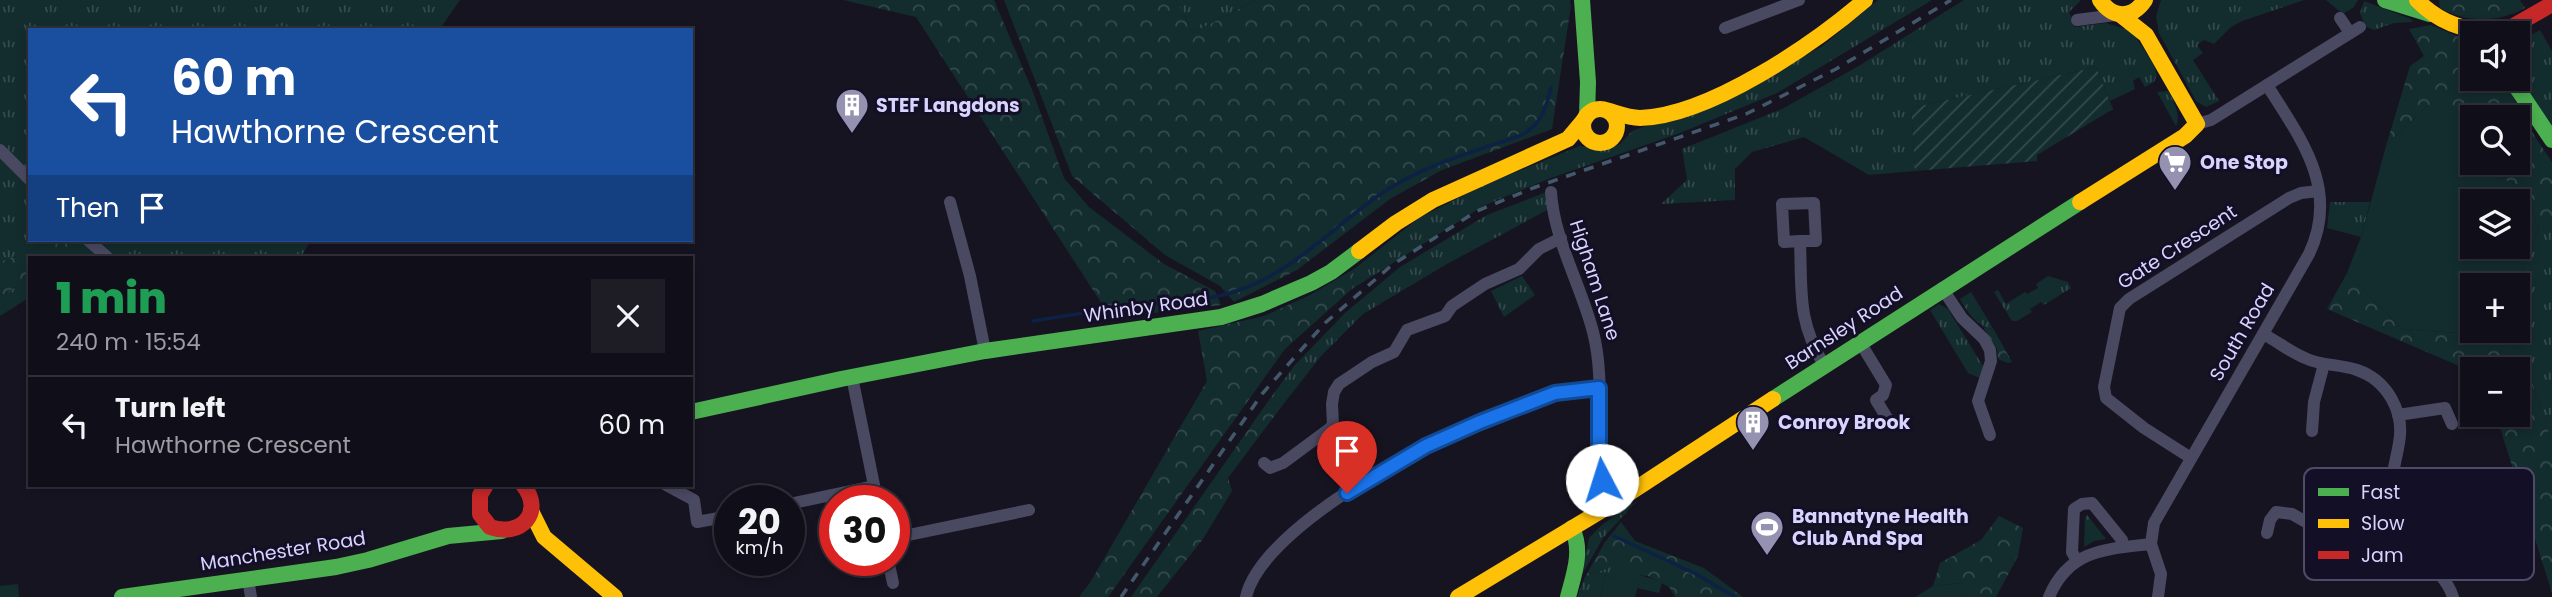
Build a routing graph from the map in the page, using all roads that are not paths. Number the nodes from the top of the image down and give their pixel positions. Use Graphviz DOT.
graph roads {
  1 [pos="1582,0"];
  2 [pos="1799,0"];
  3 [pos="1865,0"];
  4 [pos="2098,0"];
  5 [pos="2385,0"];
  6 [pos="2417,0"];
  7 [pos="2539,0"];
  8 [pos="2144,1"];
  9 [pos="2552,4"];
  10 [pos="1771,5"];
  11 [pos="2430,14"];
  12 [pos="2118,15"];
  13 [pos="2340,18"];
  14 [pos="2524,21"];
  15 [pos="2552,22"];
  16 [pos="1725,28"];
  17 [pos="2460,29"];
  18 [pos="2147,35"];
  19 [pos="1588,82"];
  20 [pos="2267,85"];
  21 [pos="2519,91"];
  22 [pos="1607,110"];
  23 [pos="1586,118"];
  24 [pos="1637,118"];
  25 [pos="2197,124"];
  26 [pos="1615,135"];
  27 [pos="1568,139"];
  28 [pos="2552,140"];
  29 [pos="1598,143"];
  30 [pos="0,150"];
  31 [pos="28,178"];
  32 [pos="2319,191"];
  33 [pos="1551,192"];
  34 [pos="950,202"];
  35 [pos="1561,238"];
  36 [pos="90,242"];
  37 [pos="1800,242"];
  38 [pos="106,256"];
  39 [pos="1942,288"];
  40 [pos="2263,334"];
  41 [pos="1860,342"];
  42 [pos="985,351"];
  43 [pos="2324,364"];
  44 [pos="1824,365"];
  45 [pos="852,377"];
  46 [pos="1599,388"];
  47 [pos="693,412"];
  48 [pos="2398,415"];
  49 [pos="1887,418"];
  50 [pos="2452,424"];
  51 [pos="2312,431"];
  52 [pos="1990,435"];
  53 [pos="2191,458"];
  54 [pos="1264,463"];
  55 [pos="2395,468"];
  56 [pos="874,485"];
  57 [pos="524,487"];
  58 [pos="540,487"];
  59 [pos="670,487"];
  60 [pos="480,492"];
  61 [pos="1614,503"];
  62 [pos="532,507"];
  63 [pos="1028,510"];
  64 [pos="714,519"];
  65 [pos="2304,523"];
  66 [pos="1572,528"];
  67 [pos="507,531"];
  68 [pos="2267,533"];
  69 [pos="910,535"];
  70 [pos="448,536"];
  71 [pos="544,537"];
  72 [pos="2151,544"];
  73 [pos="2123,546"];
  74 [pos="2077,561"];
  75 [pos="891,576"];
  76 [pos="248,579"];
  77 [pos="2443,580"];
  78 [pos="893,583"];
  79 [pos="122,597"];
  80 [pos="251,597"];
  81 [pos="615,597"];
  82 [pos="1245,597"];
  83 [pos="1458,597"];
  84 [pos="1568,597"];
  85 [pos="2049,597"];
  86 [pos="2158,597"];
  87 [pos="2453,597"];
  1 -- 19 [label="main road"];
  2 -- 10 [label="street"];
  3 -- 24 [label="main road"];
  4 -- 12 [label="main road"];
  4 -- 12 [label="street"];
  5 -- 11 [label="main road"];
  6 -- 11 [label="main road"];
  7 -- 15 [label="main road"];
  8 -- 12 [label="main road"];
  8 -- 18 [label="main road"];
  9 -- 14 [label="main road, bridge"];
  10 -- 16 [label="street"];
  11 -- 17 [label="main road"];
  12 -- 18 [label="main road"];
  13 -- 20 [label="street, Barnsley Road"];
  18 -- 25 [label="main road"];
  19 -- 22 [label="main road"];
  19 -- 23 [label="main road"];
  20 -- 25 [label="street, Barnsley Road"];
  20 -- 32 [label="street, South Road"];
  21 -- 28 [label="main road"];
  22 -- 23 [label="main road, Whinby Road"];
  22 -- 24 [label="main road"];
  22 -- 26 [label="main road"];
  23 -- 27 [label="main road, Whinby Road"];
  23 -- 29 [label="main road"];
  24 -- 26 [label="main road"];
  25 -- 39 [label="main road, Barnsley Road"];
  26 -- 29 [label="main road"];
  27 -- 29 [label="main road"];
  27 -- 42 [label="main road, Whinby Road"];
  30 -- 31 [label="street"];
  32 -- 40 [label="street, South Road"];
  32 -- 53 [label="street, Gate Crescent"];
  33 -- 35 [label="street, Higham Lane"];
  34 -- 42 [label="street"];
  35 -- 46 [label="street, Higham Lane"];
  35 -- 54 [label="street"];
  36 -- 38 [label="street"];
  37 -- 44 [label="street"];
  39 -- 41 [label="main road, Barnsley Road"];
  39 -- 52 [label="street"];
  40 -- 43 [label="street"];
  40 -- 53 [label="street, South Road"];
  41 -- 44 [label="main road, Barnsley Road"];
  41 -- 49 [label="street"];
  42 -- 45 [label="main road, Whinby Road"];
  43 -- 48 [label="street"];
  43 -- 51 [label="street"];
  44 -- 61 [label="main road, Barnsley Road"];
  45 -- 47 [label="main road, Whinby Road"];
  45 -- 56 [label="street"];
  46 -- 61 [label="street, Higham Lane"];
  46 -- 82 [label="street"];
  48 -- 50 [label="street"];
  48 -- 55 [label="street"];
  53 -- 72 [label="street, South Road"];
  57 -- 62 [label="main road, Manchester Road"];
  58 -- 62 [label="main road"];
  59 -- 64 [label="street"];
  60 -- 67 [label="main road, Manchester Road"];
  60 -- 70 [label="main road, Manchester Road"];
  61 -- 66 [label="main road, Barnsley Road"];
  62 -- 67 [label="main road"];
  62 -- 71 [label="main road, Manchester Road"];
  63 -- 69 [label="street"];
  65 -- 68 [label="street"];
  66 -- 83 [label="main road, Barnsley Road"];
  66 -- 84 [label="main road"];
  67 -- 70 [label="main road, Manchester Road"];
  67 -- 71 [label="main road, Manchester Road"];
  70 -- 76 [label="main road, Manchester Road"];
  71 -- 81 [label="main road, Manchester Road"];
  72 -- 73 [label="street"];
  72 -- 86 [label="street"];
  73 -- 74 [label="street"];
  73 -- 74 [label="street"];
  74 -- 85 [label="street"];
  75 -- 78 [label="street"];
  76 -- 79 [label="main road, Manchester Road"];
  76 -- 80 [label="street"];
  77 -- 87 [label="street"];
}
